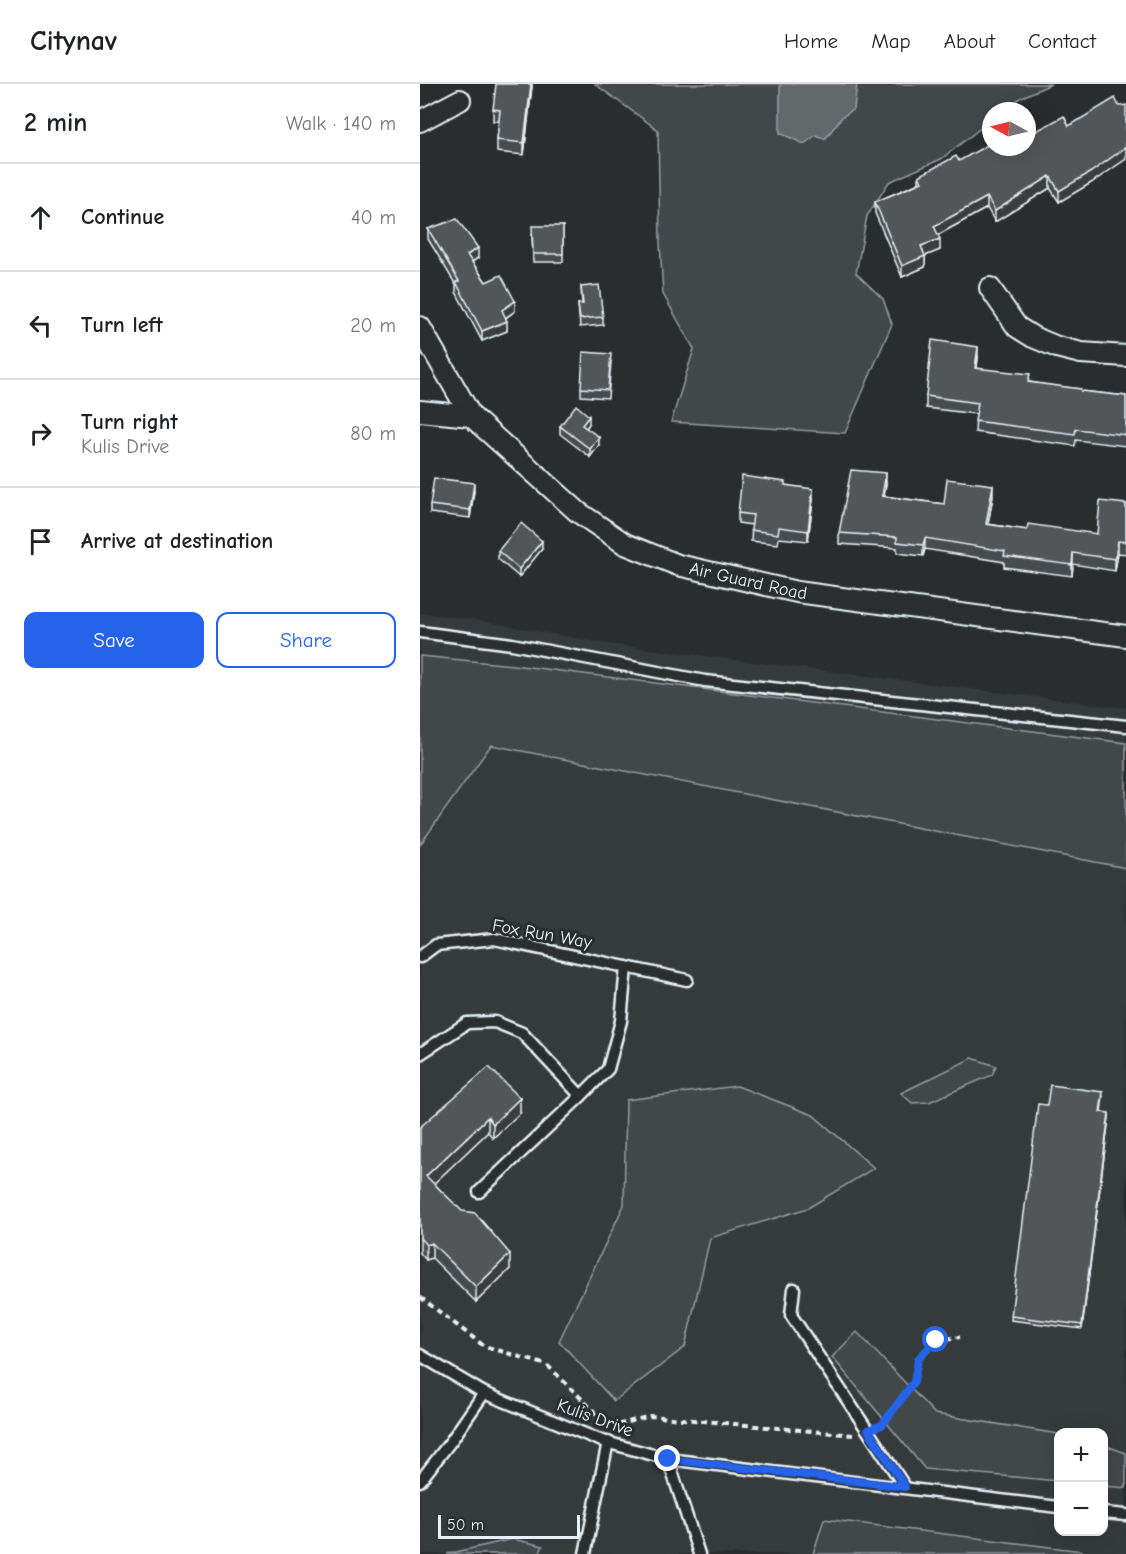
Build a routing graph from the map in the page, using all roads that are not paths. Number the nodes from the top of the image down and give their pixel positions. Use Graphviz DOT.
graph roads {
  1 [pos="460,100"];
  2 [pos="420,121"];
  3 [pos="990,288"];
  4 [pos="420,327"];
  5 [pos="1126,356"];
  6 [pos="420,411"];
  7 [pos="471,416"];
  8 [pos="420,632"];
  9 [pos="1126,636"];
  10 [pos="1126,726"];
  11 [pos="420,957"];
  12 [pos="626,967"];
  13 [pos="687,980"];
  14 [pos="420,1054"];
  15 [pos="581,1096"];
  16 [pos="479,1192"];
  17 [pos="794,1288"];
  18 [pos="420,1355"];
  19 [pos="484,1393"];
  20 [pos="608,1442"];
  21 [pos="668,1459"];
  22 [pos="420,1481"];
  23 [pos="905,1487"];
  24 [pos="1054,1506"];
  25 [pos="1108,1513"];
  26 [pos="1126,1515"];
  27 [pos="585,1554"];
  28 [pos="699,1554"];
  1 -- 2 [label="street"];
  3 -- 5 [label="street"];
  4 -- 7 [label="street, Air Guard Road"];
  6 -- 7 [label="street"];
  7 -- 9 [label="street, Air Guard Road"];
  8 -- 10 [label="lane"];
  11 -- 12 [label="lane, Fox Run Way"];
  12 -- 13 [label="lane, Fox Run Way"];
  12 -- 15 [label="lane"];
  14 -- 15 [label="lane"];
  15 -- 16 [label="lane"];
  17 -- 23 [label="lane"];
  18 -- 19 [label="lane, Kulis Drive"];
  19 -- 20 [label="lane, Kulis Drive"];
  19 -- 22 [label="lane"];
  20 -- 21 [label="lane, Kulis Drive"];
  20 -- 27 [label="lane"];
  21 -- 23 [label="lane, Kulis Drive"];
  21 -- 28 [label="lane"];
  23 -- 24 [label="lane, Kulis Drive"];
  25 -- 26 [label="lane"];
}
